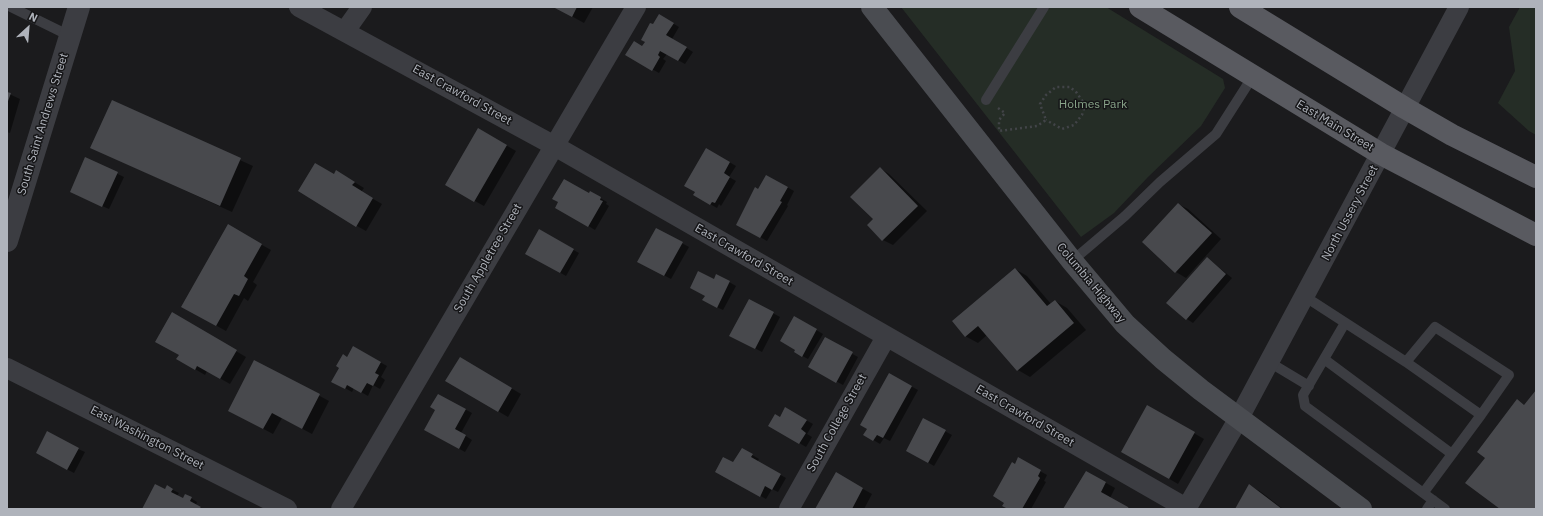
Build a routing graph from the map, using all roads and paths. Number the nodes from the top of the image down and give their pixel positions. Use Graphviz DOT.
graph roads {
  1 [pos="11,7"];
  2 [pos="80,7"];
  3 [pos="299,7"];
  4 [pos="362,7"];
  5 [pos="636,7"];
  6 [pos="872,7"];
  7 [pos="1044,7"];
  8 [pos="1140,7"];
  9 [pos="1240,7"];
  10 [pos="1459,7"];
  11 [pos="345,31"];
  12 [pos="70,36"];
  13 [pos="1253,76"];
  14 [pos="986,100"];
  15 [pos="1405,108"];
  16 [pos="1046,120"];
  17 [pos="553,145"];
  18 [pos="1381,154"];
  19 [pos="1536,178"];
  20 [pos="1536,235"];
  21 [pos="7,241"];
  22 [pos="1072,261"];
  23 [pos="1304,296"];
  24 [pos="1345,323"];
  25 [pos="886,337"];
  26 [pos="1324,359"];
  27 [pos="1269,362"];
  28 [pos="1406,362"];
  29 [pos="7,368"];
  30 [pos="1309,386"];
  31 [pos="1481,414"];
  32 [pos="1239,418"];
  33 [pos="1452,454"];
  34 [pos="1424,492"];
  35 [pos="1433,500"];
  36 [pos="1186,508"];
  37 [pos="287,509"];
  38 [pos="341,509"];
  39 [pos="789,509"];
  40 [pos="1361,509"];
  41 [pos="1427,509"];
  42 [pos="1445,509"];
  1 -- 12 [label="lane"];
  2 -- 12 [label="street, South Saint Andrews Street"];
  3 -- 11 [label="street, East Crawford Street"];
  4 -- 11 [label="street"];
  5 -- 17 [label="street, South Appletree Street"];
  6 -- 22 [label="main road, Columbia Highway"];
  7 -- 14 [label="lane"];
  8 -- 13 [label="main road, East Main Street"];
  9 -- 15 [label="main road"];
  10 -- 15 [label="street, North Ussery Street"];
  11 -- 17 [label="street, East Crawford Street"];
  12 -- 21 [label="street, South Saint Andrews Street"];
  13 -- 18 [label="main road, East Main Street"];
  13 -- 22 [label="lane"];
  14 -- 16 [label="path"];
  15 -- 18 [label="street, North Ussery Street"];
  15 -- 19 [label="main road"];
  16 -- 16 [label="path"];
  17 -- 25 [label="street, East Crawford Street"];
  17 -- 38 [label="street, South Appletree Street"];
  18 -- 20 [label="main road, East Main Street"];
  18 -- 23 [label="street, North Ussery Street"];
  22 -- 32 [label="main road, Columbia Highway"];
  23 -- 24 [label="lane"];
  23 -- 27 [label="street, North Ussery Street"];
  24 -- 26 [label="lane"];
  24 -- 28 [label="lane"];
  25 -- 36 [label="street, East Crawford Street"];
  25 -- 39 [label="street, South College Street"];
  26 -- 30 [label="lane"];
  26 -- 33 [label="lane"];
  27 -- 30 [label="lane"];
  27 -- 32 [label="street, North Ussery Street"];
  28 -- 31 [label="lane"];
  28 -- 31 [label="lane"];
  29 -- 37 [label="street, East Washington Street"];
  30 -- 34 [label="lane"];
  31 -- 33 [label="lane"];
  32 -- 36 [label="street, North Ussery Street"];
  32 -- 40 [label="main road, Columbia Highway"];
  33 -- 34 [label="lane"];
  34 -- 35 [label="lane"];
  35 -- 41 [label="lane"];
  35 -- 42 [label="lane"];
}
